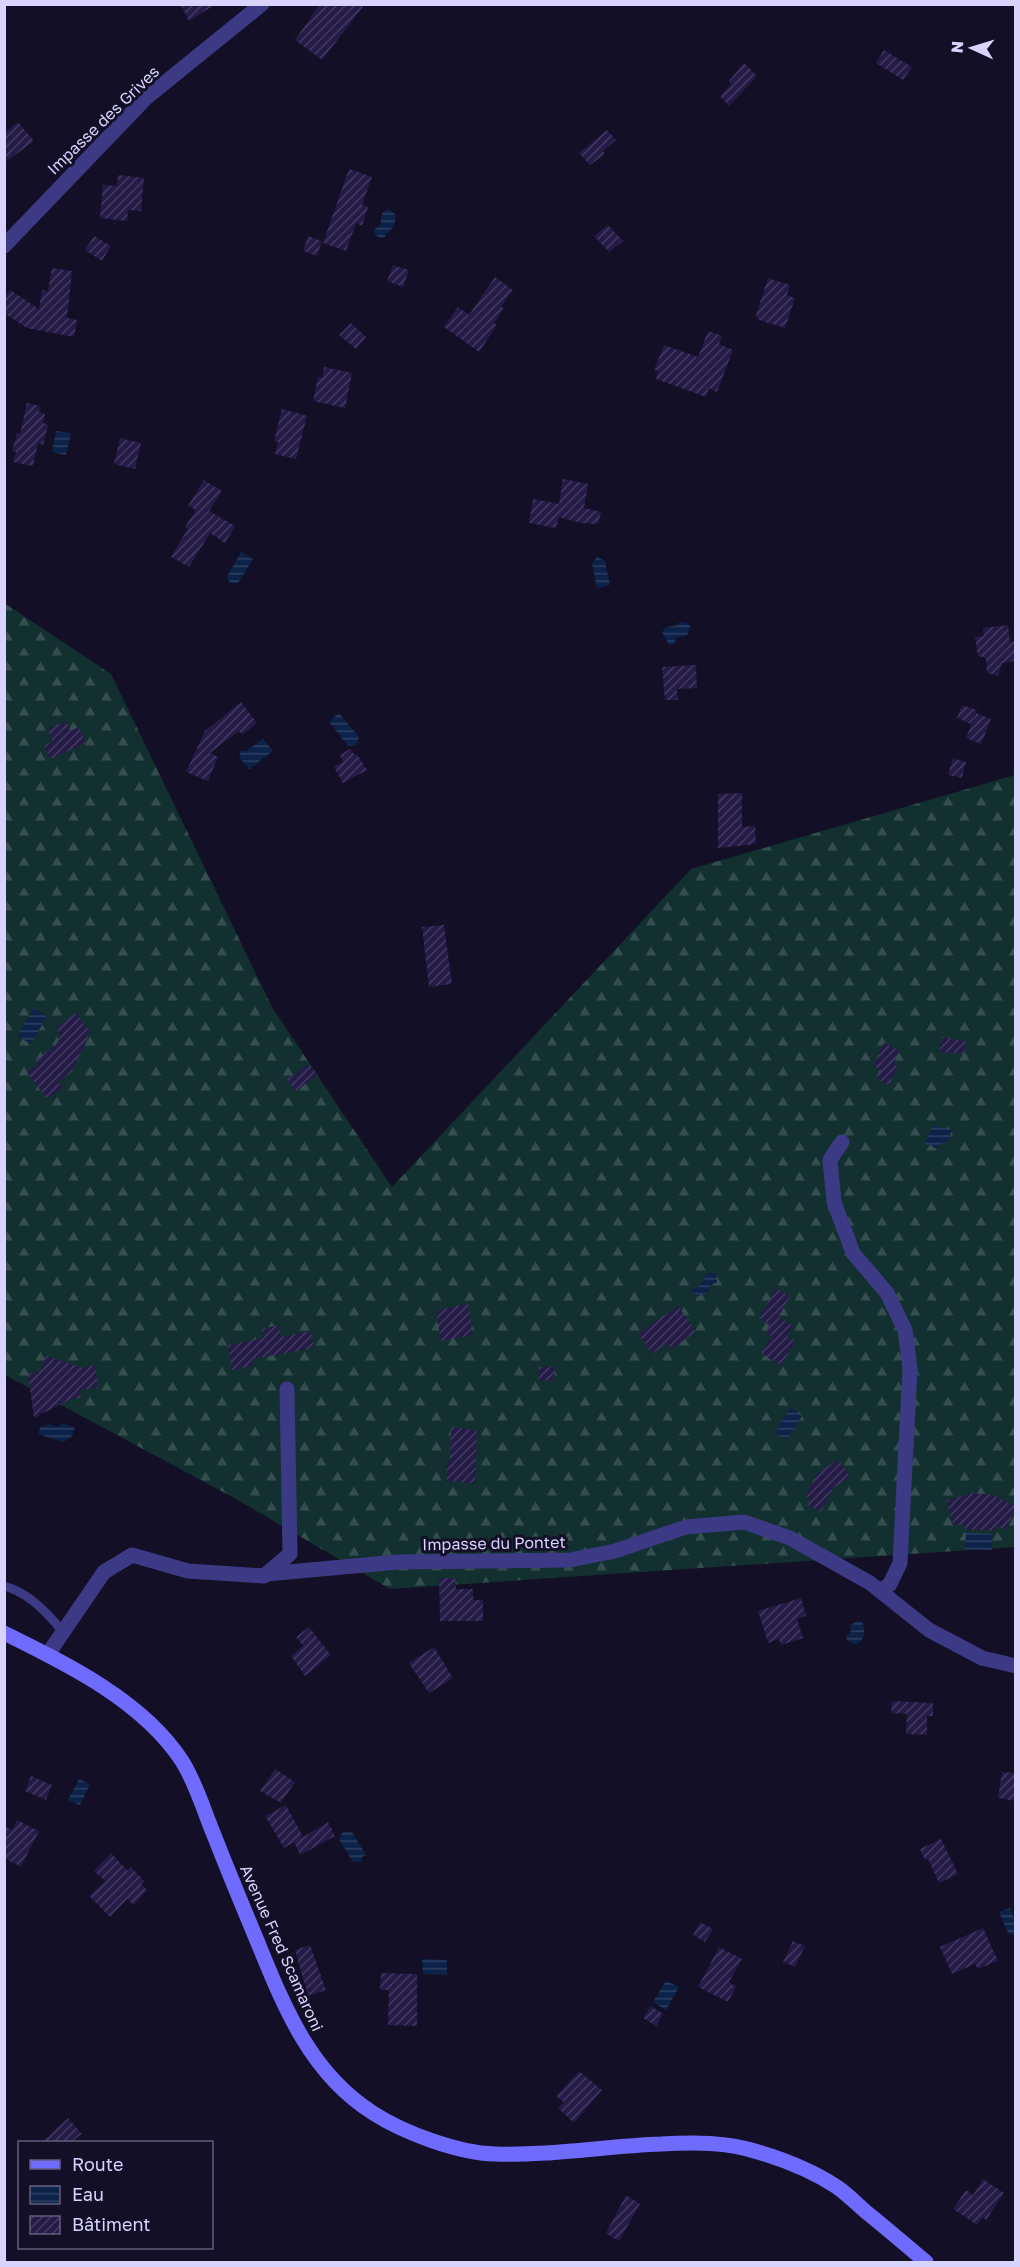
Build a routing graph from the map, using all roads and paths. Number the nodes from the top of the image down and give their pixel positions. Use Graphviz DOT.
graph roads {
  1 [pos="262,4"];
  2 [pos="4,246"];
  3 [pos="842,1142"];
  4 [pos="287,1389"];
  5 [pos="266,1574"];
  6 [pos="4,1586"];
  7 [pos="881,1591"];
  8 [pos="62,1631"];
  9 [pos="4,1633"];
  10 [pos="48,1654"];
  11 [pos="1016,1666"];
  12 [pos="926,2262"];
  1 -- 2 [label="street, Impasse des Grives"];
  3 -- 7 [label="street"];
  4 -- 5 [label="street"];
  5 -- 7 [label="street, Impasse du Pontet"];
  5 -- 8 [label="street, Impasse du Pontet"];
  6 -- 8 [label="lane"];
  7 -- 11 [label="street, Impasse du Pontet"];
  8 -- 10 [label="street, Impasse du Pontet"];
  9 -- 10 [label="main road, Avenue Fred Scamaroni"];
  10 -- 12 [label="main road, Avenue Fred Scamaroni"];
}
